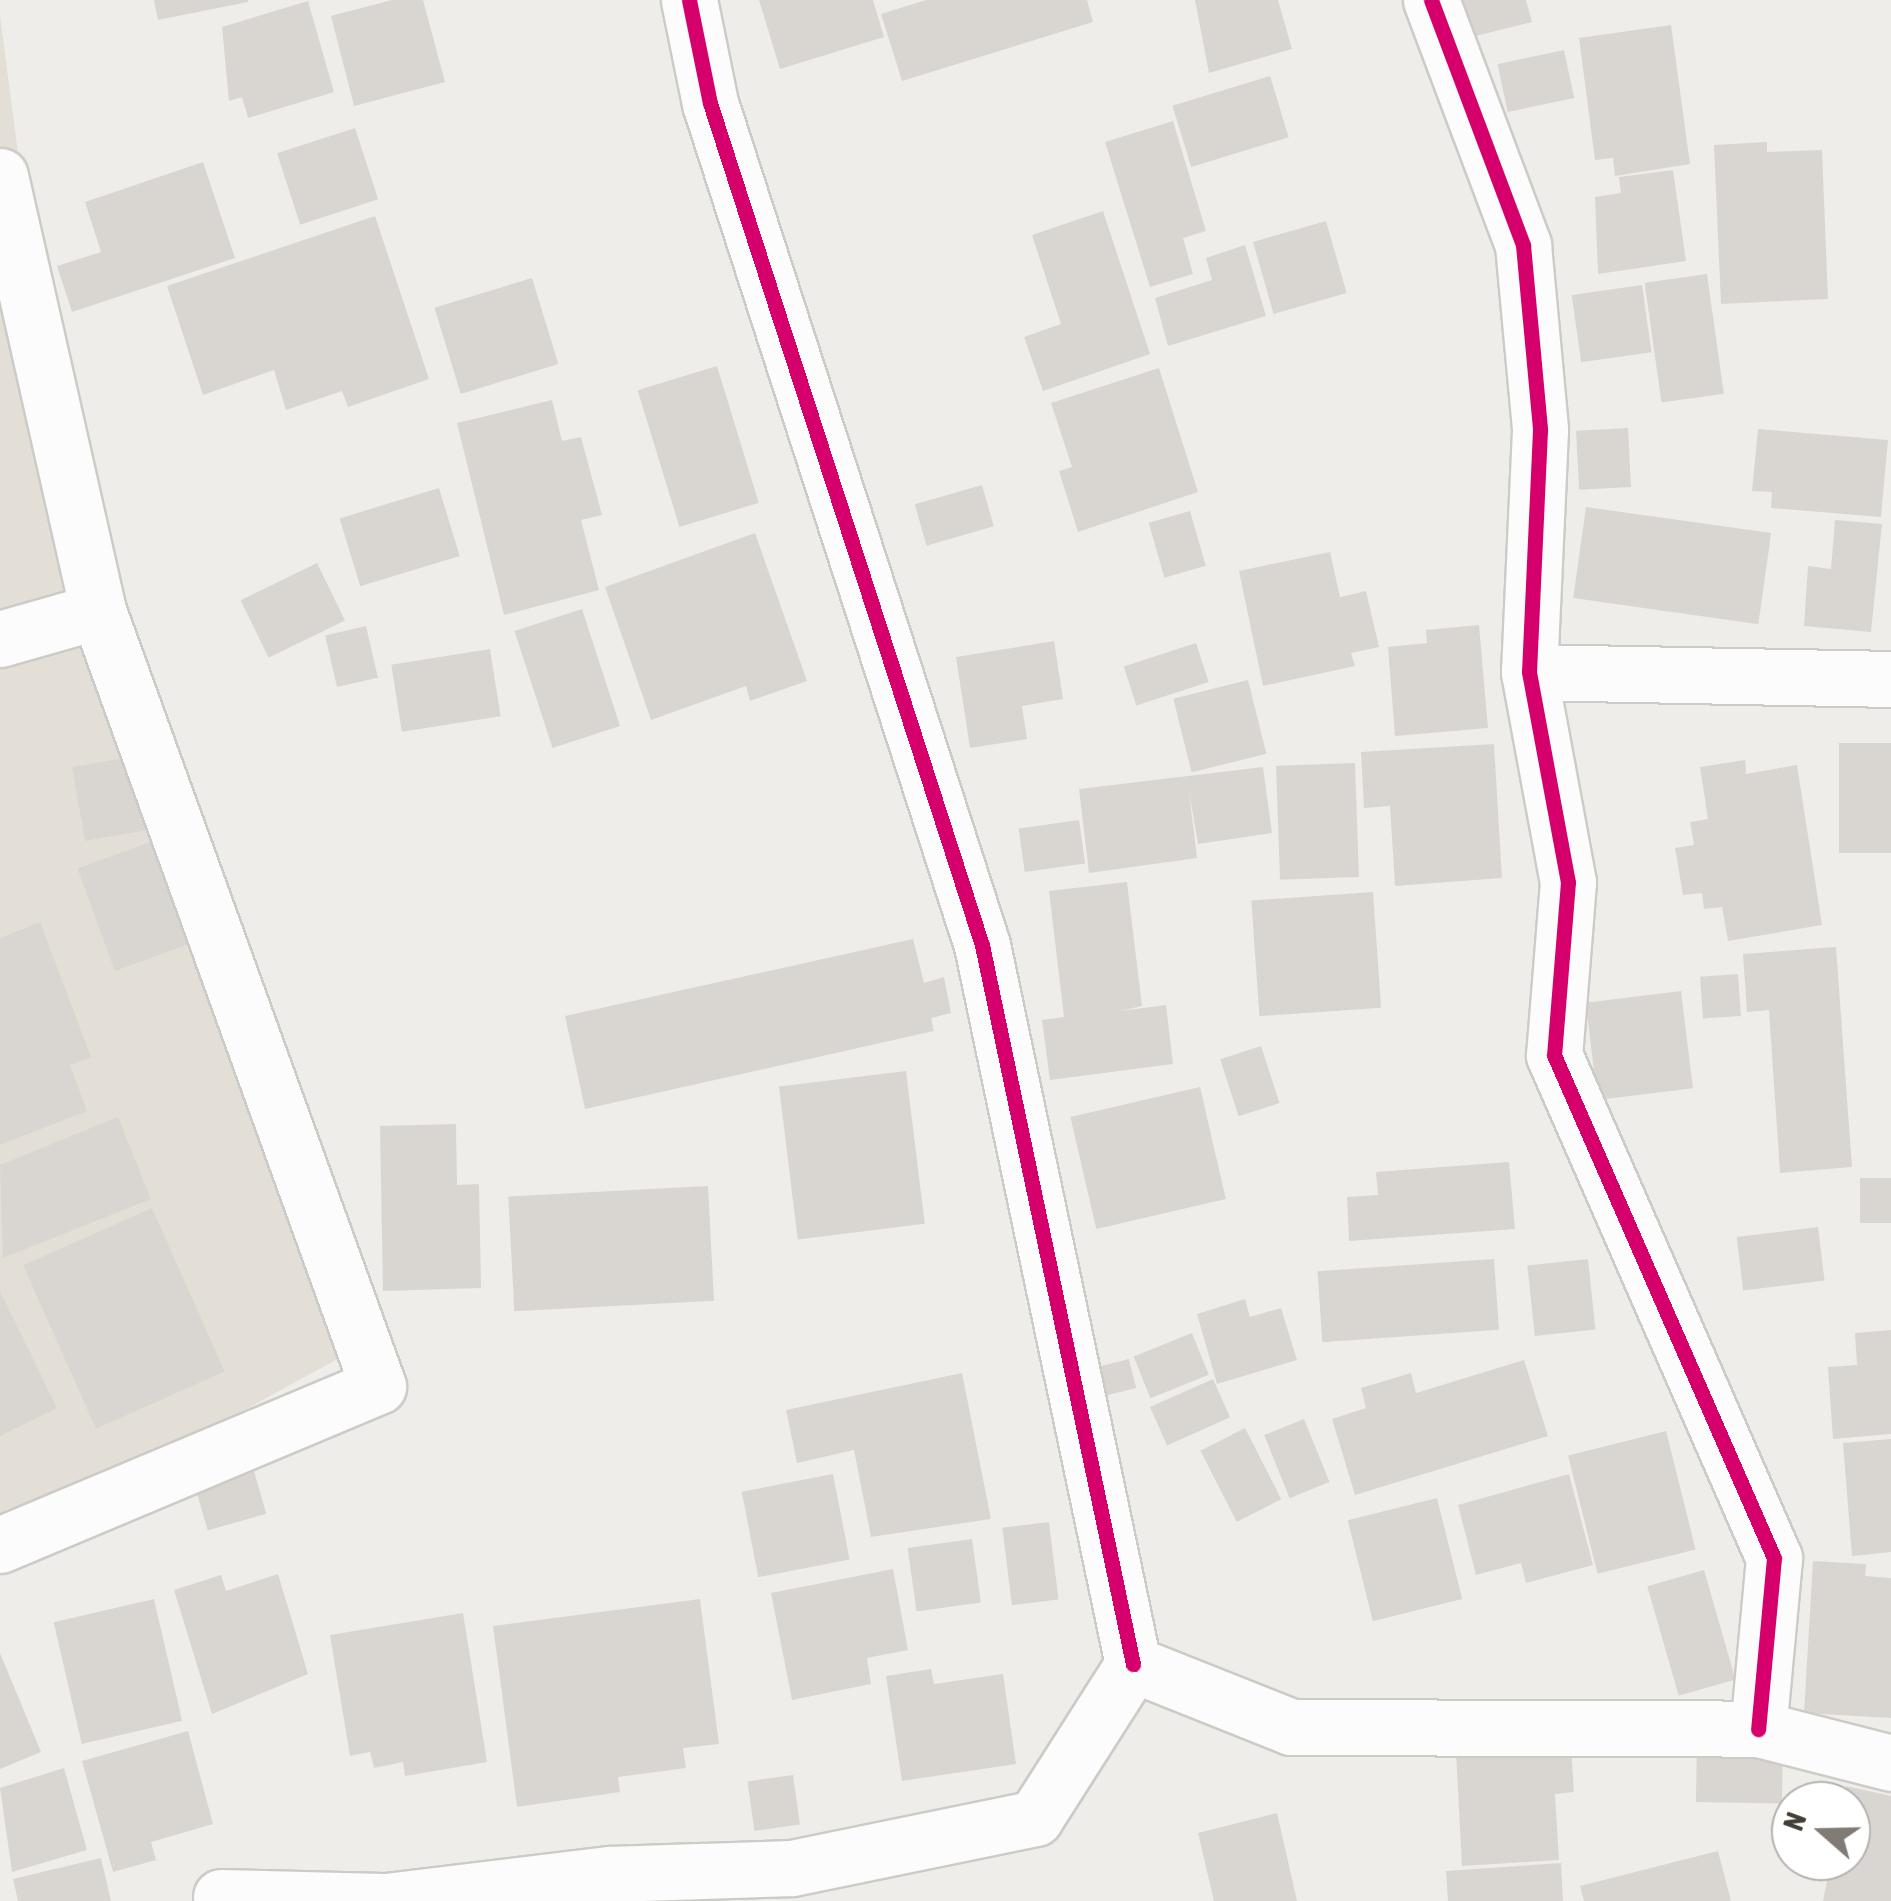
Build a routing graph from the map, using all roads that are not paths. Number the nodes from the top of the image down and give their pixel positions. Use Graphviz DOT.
graph roads {
  1 [pos="689,0"];
  2 [pos="1431,0"];
  3 [pos="0,176"];
  4 [pos="98,611"];
  5 [pos="0,639"];
  6 [pos="1529,672"];
  7 [pos="1891,680"];
  8 [pos="0,1546"];
  9 [pos="1133,1664"];
  10 [pos="1758,1729"];
  11 [pos="1891,1763"];
  12 [pos="220,1897"];
  13 [pos="384,1901"];
  1 -- 9 [label="street"];
  2 -- 6 [label="street"];
  3 -- 4 [label="street"];
  4 -- 5 [label="street"];
  4 -- 8 [label="street"];
  6 -- 7 [label="street"];
  6 -- 10 [label="street"];
  9 -- 10 [label="street"];
  9 -- 13 [label="street"];
  10 -- 11 [label="street"];
  12 -- 13 [label="street"];
}
